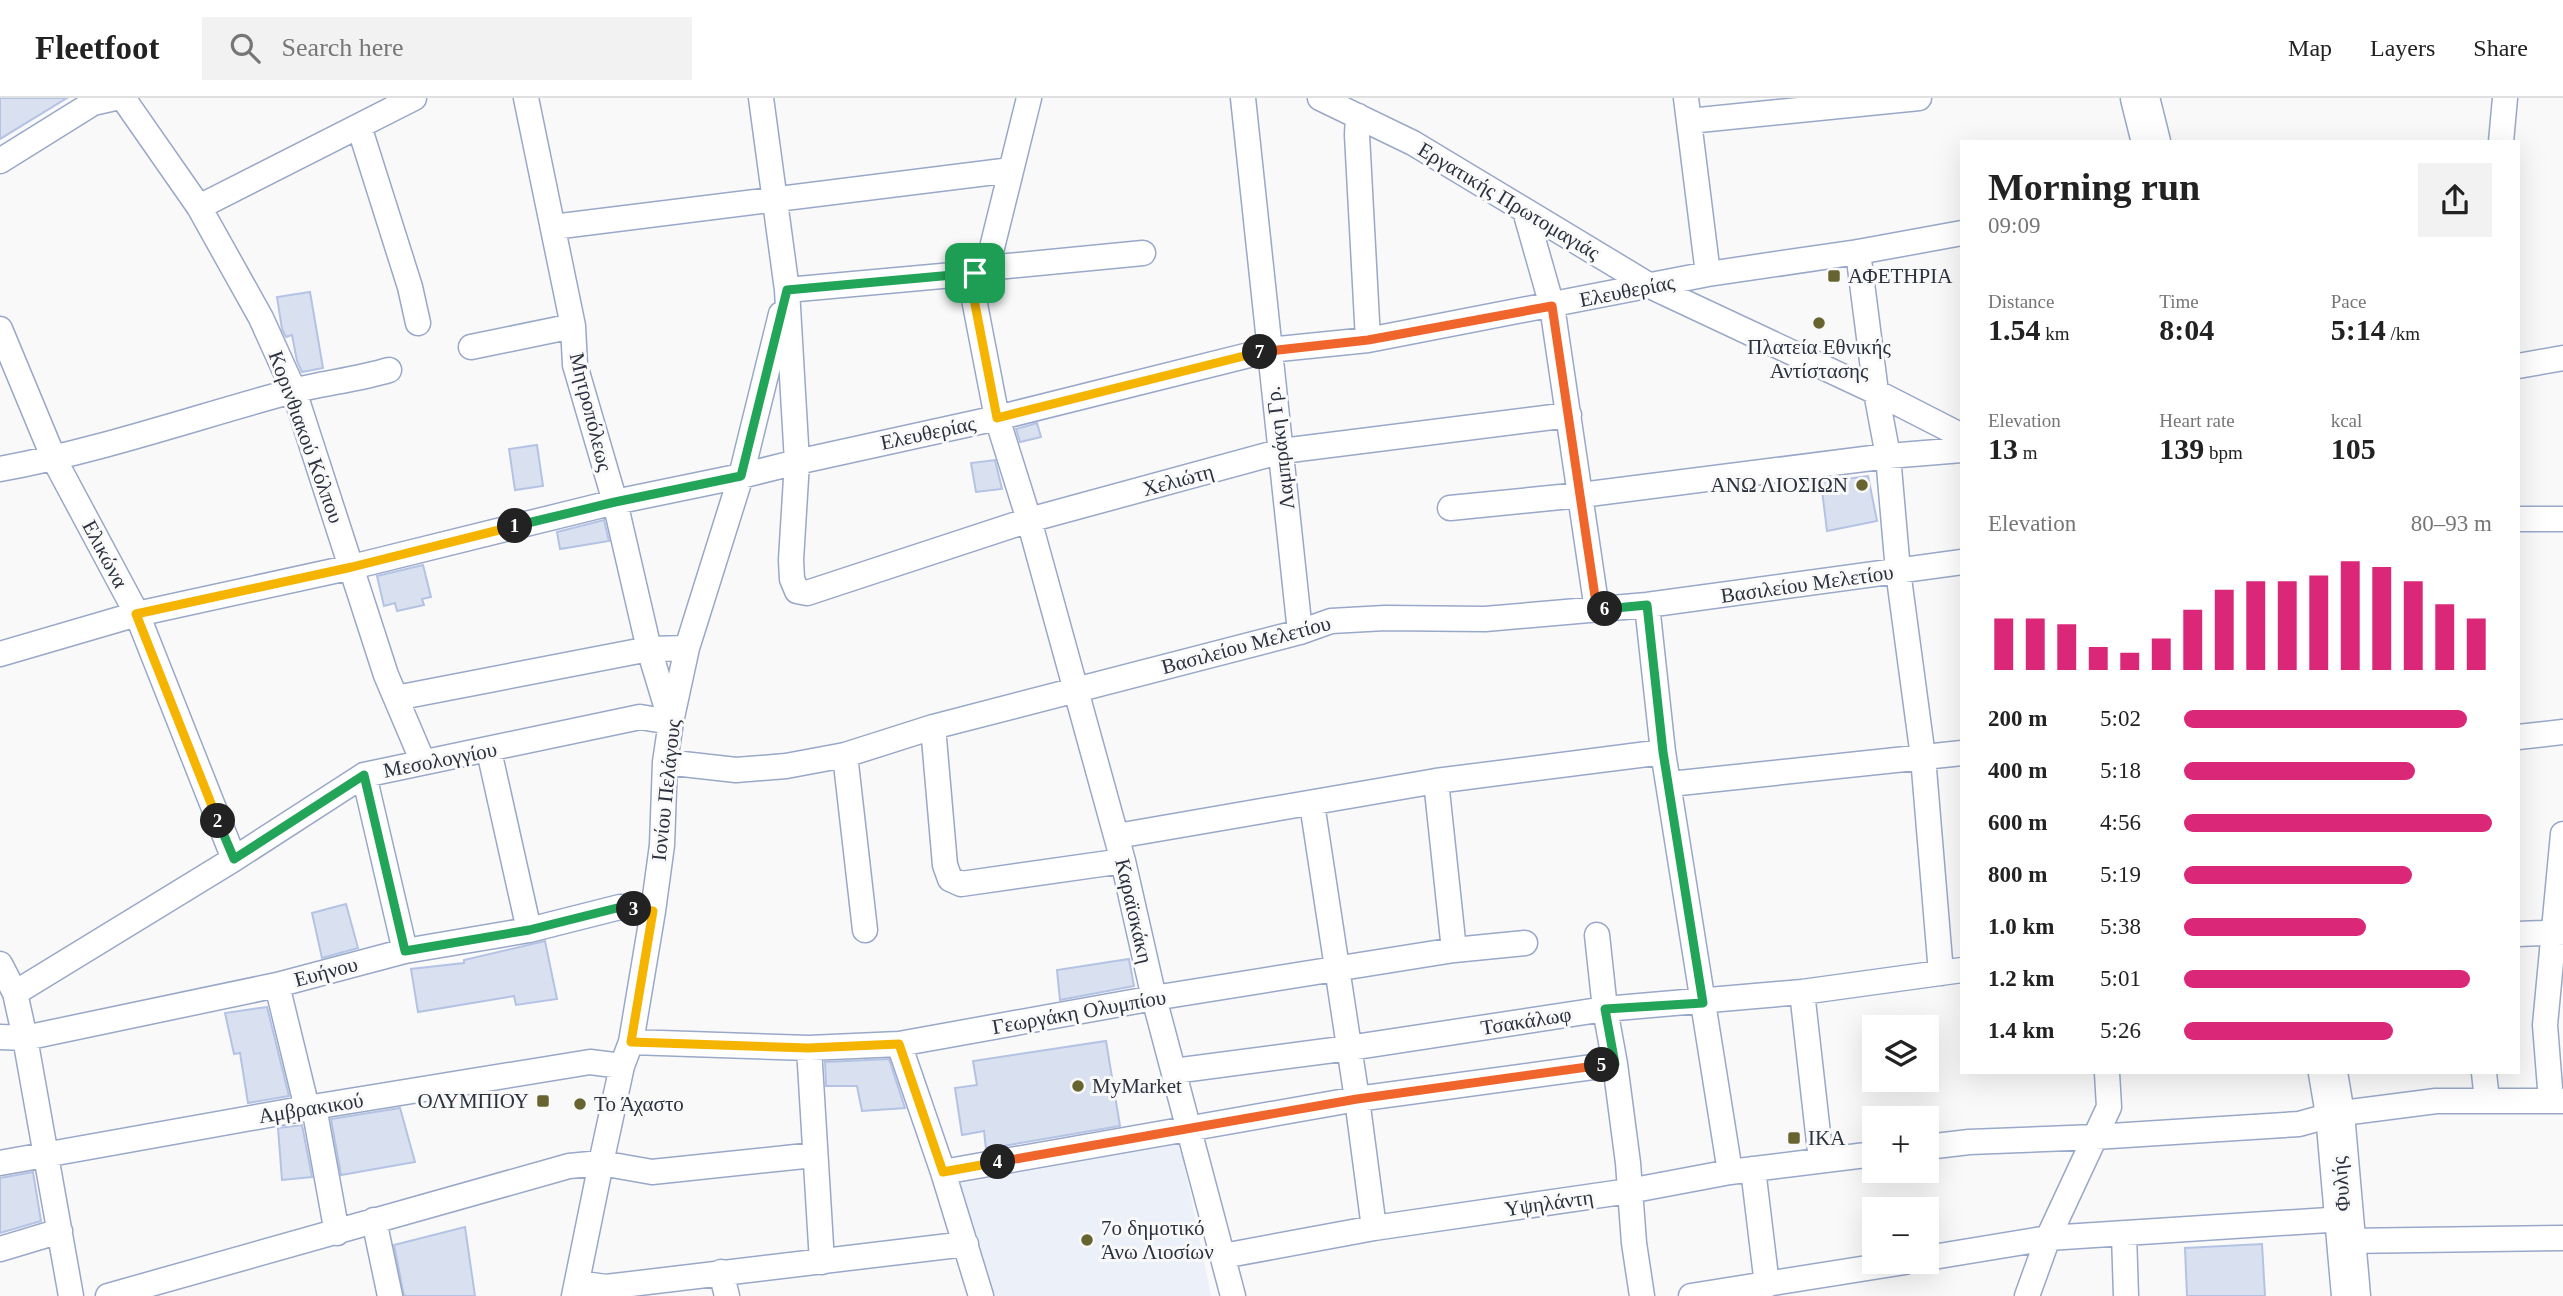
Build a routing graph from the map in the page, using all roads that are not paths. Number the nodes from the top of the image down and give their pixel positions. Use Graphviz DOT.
graph roads {
  1 [pos="115,98"];
  2 [pos="123,98"];
  3 [pos="414,98"];
  4 [pos="526,98"];
  5 [pos="761,98"];
  6 [pos="1029,98"];
  7 [pos="1243,98"];
  8 [pos="1320,98"];
  9 [pos="1919,98"];
  10 [pos="2140,98"];
  11 [pos="2505,98"];
  12 [pos="1687,109"];
  13 [pos="1358,116"];
  14 [pos="359,126"];
  15 [pos="2150,140"];
  16 [pos="2501,140"];
  17 [pos="0,161"];
  18 [pos="1011,170"];
  19 [pos="774,200"];
  20 [pos="199,207"];
  21 [pos="1525,211"];
  22 [pos="553,227"];
  23 [pos="1960,233"];
  24 [pos="1858,252"];
  25 [pos="1143,253"];
  26 [pos="981,271"];
  27 [pos="1708,274"];
  28 [pos="1652,287"];
  29 [pos="787,290"];
  30 [pos="1552,306"];
  31 [pos="418,323"];
  32 [pos="573,326"];
  33 [pos="0,329"];
  34 [pos="1368,340"];
  35 [pos="471,347"];
  36 [pos="1269,350"];
  37 [pos="2563,358"];
  38 [pos="2520,366"];
  39 [pos="389,370"];
  40 [pos="294,391"];
  41 [pos="1876,392"];
  42 [pos="1569,415"];
  43 [pos="997,418"];
  44 [pos="1960,435"];
  45 [pos="1960,450"];
  46 [pos="1282,451"];
  47 [pos="1888,456"];
  48 [pos="54,458"];
  49 [pos="797,462"];
  50 [pos="0,468"];
  51 [pos="741,476"];
  52 [pos="1581,495"];
  53 [pos="615,502"];
  54 [pos="1450,508"];
  55 [pos="2520,519"];
  56 [pos="2563,519"];
  57 [pos="1029,520"];
  58 [pos="1960,562"];
  59 [pos="352,567"];
  60 [pos="1898,571"];
  61 [pos="1647,605"];
  62 [pos="1597,610"];
  63 [pos="136,614"];
  64 [pos="1300,632"];
  65 [pos="687,648"];
  66 [pos="649,649"];
  67 [pos="0,654"];
  68 [pos="1076,689"];
  69 [pos="396,698"];
  70 [pos="671,722"];
  71 [pos="933,727"];
  72 [pos="2563,732"];
  73 [pos="2520,737"];
  74 [pos="489,751"];
  75 [pos="1663,752"];
  76 [pos="1960,752"];
  77 [pos="845,755"];
  78 [pos="1923,757"];
  79 [pos="423,762"];
  80 [pos="666,762"];
  81 [pos="364,775"];
  82 [pos="1436,781"];
  83 [pos="1670,784"];
  84 [pos="1312,804"];
  85 [pos="2563,834"];
  86 [pos="1116,836"];
  87 [pos="234,859"];
  88 [pos="1123,861"];
  89 [pos="653,911"];
  90 [pos="529,930"];
  91 [pos="865,930"];
  92 [pos="2558,932"];
  93 [pos="2520,934"];
  94 [pos="1597,935"];
  95 [pos="1525,943"];
  96 [pos="1454,950"];
  97 [pos="405,951"];
  98 [pos="0,964"];
  99 [pos="1335,970"];
  100 [pos="1951,972"];
  101 [pos="277,985"];
  102 [pos="1802,992"];
  103 [pos="15,993"];
  104 [pos="1154,998"];
  105 [pos="1703,1003"];
  106 [pos="1605,1009"];
  107 [pos="0,1037"];
  108 [pos="25,1038"];
  109 [pos="631,1042"];
  110 [pos="899,1044"];
  111 [pos="808,1048"];
  112 [pos="1349,1048"];
  113 [pos="1615,1064"];
  114 [pos="622,1066"];
  115 [pos="1174,1071"];
  116 [pos="2107,1074"];
  117 [pos="2328,1074"];
  118 [pos="2484,1074"];
  119 [pos="1357,1099"];
  120 [pos="2487,1100"];
  121 [pos="2557,1101"];
  122 [pos="310,1108"];
  123 [pos="2335,1114"];
  124 [pos="1188,1128"];
  125 [pos="2095,1137"];
  126 [pos="1939,1146"];
  127 [pos="45,1153"];
  128 [pos="814,1155"];
  129 [pos="1862,1155"];
  130 [pos="1821,1160"];
  131 [pos="0,1163"];
  132 [pos="601,1163"];
  133 [pos="1742,1171"];
  134 [pos="943,1172"];
  135 [pos="1629,1191"];
  136 [pos="374,1220"];
  137 [pos="1374,1228"];
  138 [pos="2345,1230"];
  139 [pos="60,1231"];
  140 [pos="337,1233"];
  141 [pos="2124,1234"];
  142 [pos="2048,1238"];
  143 [pos="2563,1238"];
  144 [pos="965,1244"];
  145 [pos="0,1249"];
  146 [pos="1223,1256"];
  147 [pos="1939,1256"];
  148 [pos="822,1262"];
  149 [pos="1862,1269"];
  150 [pos="721,1272"];
  151 [pos="1767,1285"];
  152 [pos="575,1290"];
  153 [pos="71,1296"];
  154 [pos="108,1296"];
  155 [pos="390,1296"];
  156 [pos="727,1296"];
  157 [pos="981,1296"];
  158 [pos="1233,1296"];
  159 [pos="1642,1296"];
  160 [pos="1691,1296"];
  161 [pos="2027,1296"];
  162 [pos="2126,1296"];
  163 [pos="2351,1296"];
  1 -- 17 [label="street"];
  2 -- 20 [label="street, Κορινθιακού Κόλπου"];
  3 -- 14 [label="street"];
  4 -- 22 [label="street, Μητροπόλεως"];
  5 -- 19 [label="street"];
  6 -- 18 [label="street, Καραϊσκάκη"];
  7 -- 36 [label="street, Λαμπράκη Γρ."];
  8 -- 13 [label="street, Εργατικής Πρωτομαγιάς"];
  9 -- 12 [label="street"];
  10 -- 15 [label="main road"];
  11 -- 16 [label="street"];
  12 -- 27 [label="street"];
  13 -- 21 [label="street, Εργατικής Πρωτομαγιάς"];
  13 -- 34 [label="street"];
  14 -- 20 [label="street"];
  14 -- 31 [label="street"];
  18 -- 19 [label="street"];
  18 -- 26 [label="street, Καραϊσκάκη"];
  19 -- 22 [label="street"];
  19 -- 29 [label="street"];
  20 -- 40 [label="street, Κορινθιακού Κόλπου"];
  21 -- 28 [label="street, Εργατικής Πρωτομαγιάς"];
  21 -- 30 [label="street"];
  22 -- 32 [label="street, Μητροπόλεως"];
  23 -- 24 [label="street, Ελευθερίας"];
  24 -- 27 [label="street, Ελευθερίας"];
  24 -- 41 [label="street"];
  25 -- 26 [label="street"];
  26 -- 29 [label="street"];
  26 -- 43 [label="street, Καραϊσκάκη"];
  27 -- 28 [label="street, Ελευθερίας"];
  28 -- 30 [label="street, Ελευθερίας"];
  28 -- 41 [label="street, Εργατικής Πρωτομαγιάς"];
  29 -- 49 [label="street"];
  29 -- 51 [label="street, Ιονίου Πελάγους"];
  30 -- 34 [label="street, Ελευθερίας"];
  30 -- 42 [label="street"];
  32 -- 35 [label="street"];
  32 -- 53 [label="street, Μητροπόλεως"];
  33 -- 48 [label="street, Ελικώνα"];
  34 -- 36 [label="street, Ελευθερίας"];
  36 -- 43 [label="street, Ελευθερίας"];
  36 -- 46 [label="street, Λαμπράκη Γρ."];
  37 -- 38 [label="street"];
  39 -- 40 [label="street"];
  40 -- 48 [label="street"];
  40 -- 59 [label="street, Κορινθιακού Κόλπου"];
  41 -- 44 [label="street, Εργατικής Πρωτομαγιάς"];
  41 -- 47 [label="street"];
  42 -- 46 [label="street, Χελιώτη"];
  42 -- 52 [label="street"];
  43 -- 49 [label="street, Ελευθερίας"];
  43 -- 57 [label="street, Καραϊσκάκη"];
  45 -- 47 [label="street"];
  46 -- 57 [label="street, Χελιώτη"];
  46 -- 64 [label="street, Λαμπράκη Γρ."];
  47 -- 52 [label="street"];
  47 -- 60 [label="street"];
  48 -- 50 [label="street"];
  48 -- 63 [label="street, Ελικώνα"];
  49 -- 51 [label="street, Ελευθερίας"];
  49 -- 57 [label="street, Χελιώτη"];
  51 -- 53 [label="street, Ελευθερίας"];
  51 -- 65 [label="street, Ιονίου Πελάγους"];
  52 -- 54 [label="street"];
  52 -- 62 [label="street"];
  53 -- 59 [label="street, Ελευθερίας"];
  53 -- 66 [label="street, Μητροπόλεως"];
  55 -- 56 [label="street"];
  57 -- 68 [label="street, Καραϊσκάκη"];
  58 -- 60 [label="street, Βασιλείου Μελετίου"];
  59 -- 63 [label="street, Ελευθερίας"];
  59 -- 69 [label="street, Κορινθιακού Κόλπου"];
  60 -- 61 [label="street, Βασιλείου Μελετίου"];
  60 -- 78 [label="street"];
  61 -- 62 [label="street, Βασιλείου Μελετίου"];
  61 -- 75 [label="street"];
  62 -- 64 [label="street, Βασιλείου Μελετίου"];
  63 -- 67 [label="street, Ελευθερίας"];
  63 -- 87 [label="street, Ελικώνα"];
  64 -- 68 [label="street, Βασιλείου Μελετίου"];
  65 -- 66 [label="street"];
  65 -- 70 [label="street, Ιονίου Πελάγους"];
  66 -- 69 [label="street"];
  66 -- 70 [label="street, Μητροπόλεως"];
  68 -- 71 [label="street, Βασιλείου Μελετίου"];
  68 -- 86 [label="street, Καραϊσκάκη"];
  69 -- 79 [label="street, Κορινθιακού Κόλπου"];
  70 -- 74 [label="street, Μεσολογγίου"];
  70 -- 80 [label="street, Ιονίου Πελάγους"];
  71 -- 77 [label="street, Βασιλείου Μελετίου"];
  71 -- 88 [label="street"];
  72 -- 73 [label="street"];
  74 -- 79 [label="street, Μεσολογγίου"];
  74 -- 90 [label="street"];
  75 -- 82 [label="street"];
  75 -- 83 [label="street"];
  76 -- 78 [label="street"];
  77 -- 80 [label="street, Βασιλείου Μελετίου"];
  77 -- 91 [label="street"];
  78 -- 83 [label="street"];
  78 -- 100 [label="street"];
  79 -- 81 [label="street, Μεσολογγίου"];
  80 -- 89 [label="street, Ιονίου Πελάγους"];
  81 -- 87 [label="street, Μεσολογγίου"];
  81 -- 97 [label="street"];
  82 -- 84 [label="street"];
  82 -- 96 [label="street"];
  83 -- 105 [label="street"];
  84 -- 86 [label="street"];
  84 -- 99 [label="street"];
  85 -- 92 [label="street"];
  86 -- 88 [label="street, Καραϊσκάκη"];
  87 -- 103 [label="street, Μεσολογγίου"];
  88 -- 104 [label="street, Καραϊσκάκη"];
  89 -- 90 [label="street, Ευήνου"];
  89 -- 109 [label="street, Ιονίου Πελάγους"];
  90 -- 97 [label="street, Ευήνου"];
  92 -- 93 [label="street"];
  92 -- 121 [label="street"];
  94 -- 106 [label="street"];
  95 -- 96 [label="street, Γεωργάκη Ολυμπίου"];
  96 -- 99 [label="street, Γεωργάκη Ολυμπίου"];
  97 -- 101 [label="street, Ευήνου"];
  98 -- 103 [label="street"];
  99 -- 104 [label="street, Γεωργάκη Ολυμπίου"];
  99 -- 112 [label="street"];
  100 -- 102 [label="street, Τσακάλωφ"];
  101 -- 108 [label="street, Ευήνου"];
  101 -- 122 [label="street"];
  102 -- 105 [label="street, Τσακάλωφ"];
  102 -- 130 [label="street"];
  103 -- 108 [label="street"];
  104 -- 110 [label="street, Γεωργάκη Ολυμπίου"];
  104 -- 115 [label="street, Καραϊσκάκη"];
  105 -- 106 [label="street, Τσακάλωφ"];
  105 -- 133 [label="street"];
  106 -- 112 [label="street, Τσακάλωφ"];
  106 -- 113 [label="street"];
  107 -- 108 [label="street, Ευήνου"];
  108 -- 127 [label="street"];
  109 -- 111 [label="street, Γεωργάκη Ολυμπίου"];
  109 -- 114 [label="street, Ιονίου Πελάγους"];
  110 -- 111 [label="street, Γεωργάκη Ολυμπίου"];
  110 -- 134 [label="street"];
  111 -- 128 [label="street"];
  112 -- 115 [label="street, Τσακάλωφ"];
  112 -- 119 [label="street"];
  113 -- 119 [label="street"];
  113 -- 135 [label="street"];
  114 -- 122 [label="street, Αμβρακικού"];
  114 -- 132 [label="street, Ιονίου Πελάγους"];
  115 -- 124 [label="street, Καραϊσκάκη"];
  116 -- 125 [label="street"];
  117 -- 123 [label="main road, Φυλής"];
  118 -- 120 [label="street"];
  119 -- 124 [label="street"];
  119 -- 137 [label="street"];
  120 -- 121 [label="street"];
  120 -- 123 [label="street"];
  122 -- 127 [label="street, Αμβρακικού"];
  122 -- 140 [label="street"];
  123 -- 125 [label="street"];
  123 -- 138 [label="main road, Φυλής"];
  124 -- 134 [label="street"];
  124 -- 146 [label="street, Καραϊσκάκη"];
  125 -- 126 [label="street"];
  125 -- 142 [label="street"];
  127 -- 131 [label="street, Αμβρακικού"];
  127 -- 139 [label="street"];
  128 -- 132 [label="street"];
  128 -- 148 [label="street"];
  129 -- 130 [label="street, Υψηλάντη"];
  130 -- 133 [label="street, Υψηλάντη"];
  132 -- 136 [label="street"];
  132 -- 152 [label="street, Ιονίου Πελάγους"];
  133 -- 135 [label="street, Υψηλάντη"];
  133 -- 151 [label="street"];
  134 -- 144 [label="street"];
  135 -- 137 [label="street, Υψηλάντη"];
  135 -- 159 [label="street"];
  136 -- 140 [label="street"];
  136 -- 155 [label="street"];
  137 -- 146 [label="street, Υψηλάντη"];
  138 -- 141 [label="street"];
  138 -- 143 [label="street"];
  138 -- 163 [label="main road, Φυλής"];
  139 -- 145 [label="street"];
  139 -- 153 [label="street"];
  140 -- 154 [label="street"];
  141 -- 142 [label="street"];
  141 -- 162 [label="street"];
  142 -- 147 [label="street"];
  142 -- 161 [label="street"];
  144 -- 148 [label="street"];
  144 -- 157 [label="street"];
  146 -- 158 [label="street, Καραϊσκάκη"];
  148 -- 150 [label="street"];
  149 -- 151 [label="street"];
  150 -- 152 [label="street"];
  150 -- 156 [label="street"];
  151 -- 160 [label="street"];
}
